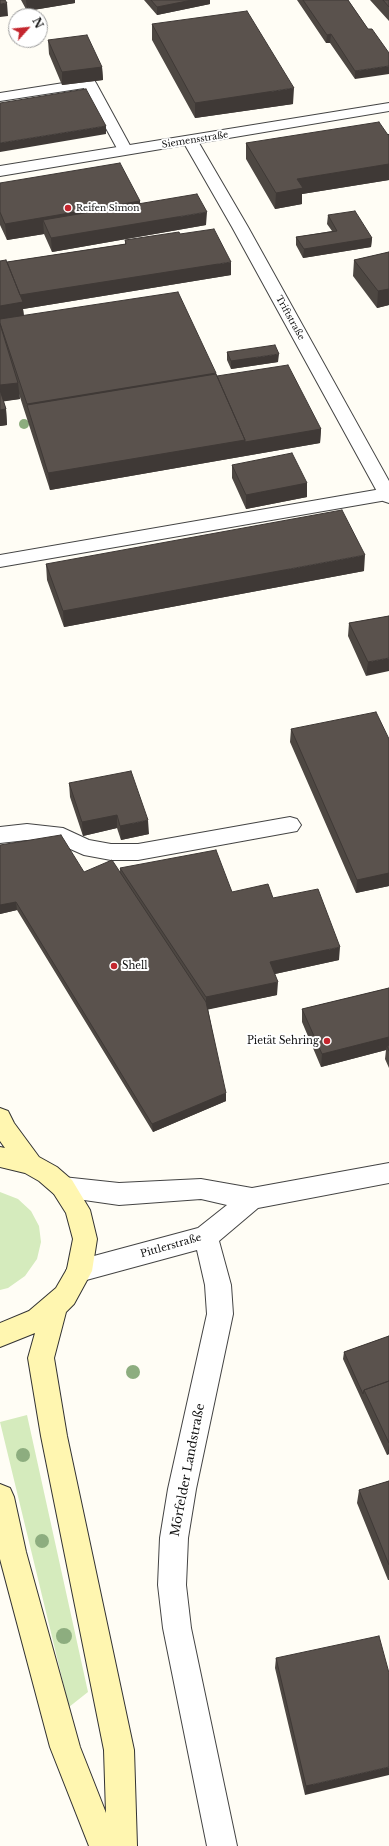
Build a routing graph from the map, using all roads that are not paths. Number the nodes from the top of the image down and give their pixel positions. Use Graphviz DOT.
graph roads {
  1 [pos="0,97"];
  2 [pos="389,107"];
  3 [pos="190,141"];
  4 [pos="125,151"];
  5 [pos="0,171"];
  6 [pos="388,495"];
  7 [pos="0,561"];
  8 [pos="290,825"];
  9 [pos="0,835"];
  10 [pos="0,1118"];
  11 [pos="0,1157"];
  12 [pos="30,1164"];
  13 [pos="389,1173"];
  14 [pos="63,1188"];
  15 [pos="252,1199"];
  16 [pos="205,1237"];
  17 [pos="79,1271"];
  18 [pos="55,1306"];
  19 [pos="0,1334"];
  20 [pos="0,1497"];
  21 [pos="104,1846"];
  22 [pos="122,1846"];
  23 [pos="222,1846"];
  1 -- 4 [label="street"];
  2 -- 3 [label="street, Siemensstraße"];
  3 -- 4 [label="street, Siemensstraße"];
  3 -- 6 [label="street, Triftstraße"];
  4 -- 5 [label="street, Siemensstraße"];
  6 -- 7 [label="street"];
  8 -- 9 [label="street"];
  10 -- 12 [label="main road"];
  11 -- 12 [label="main road"];
  12 -- 14 [label="main road"];
  13 -- 15 [label="street, Pittlerstraße"];
  14 -- 15 [label="street, Pittlerstraße"];
  14 -- 17 [label="main road"];
  15 -- 16 [label="street, Pittlerstraße"];
  16 -- 17 [label="street, Pittlerstraße"];
  16 -- 23 [label="street, Mörfelder Landstraße"];
  17 -- 18 [label="main road"];
  18 -- 19 [label="main road"];
  18 -- 22 [label="main road"];
  20 -- 21 [label="main road"];
}
